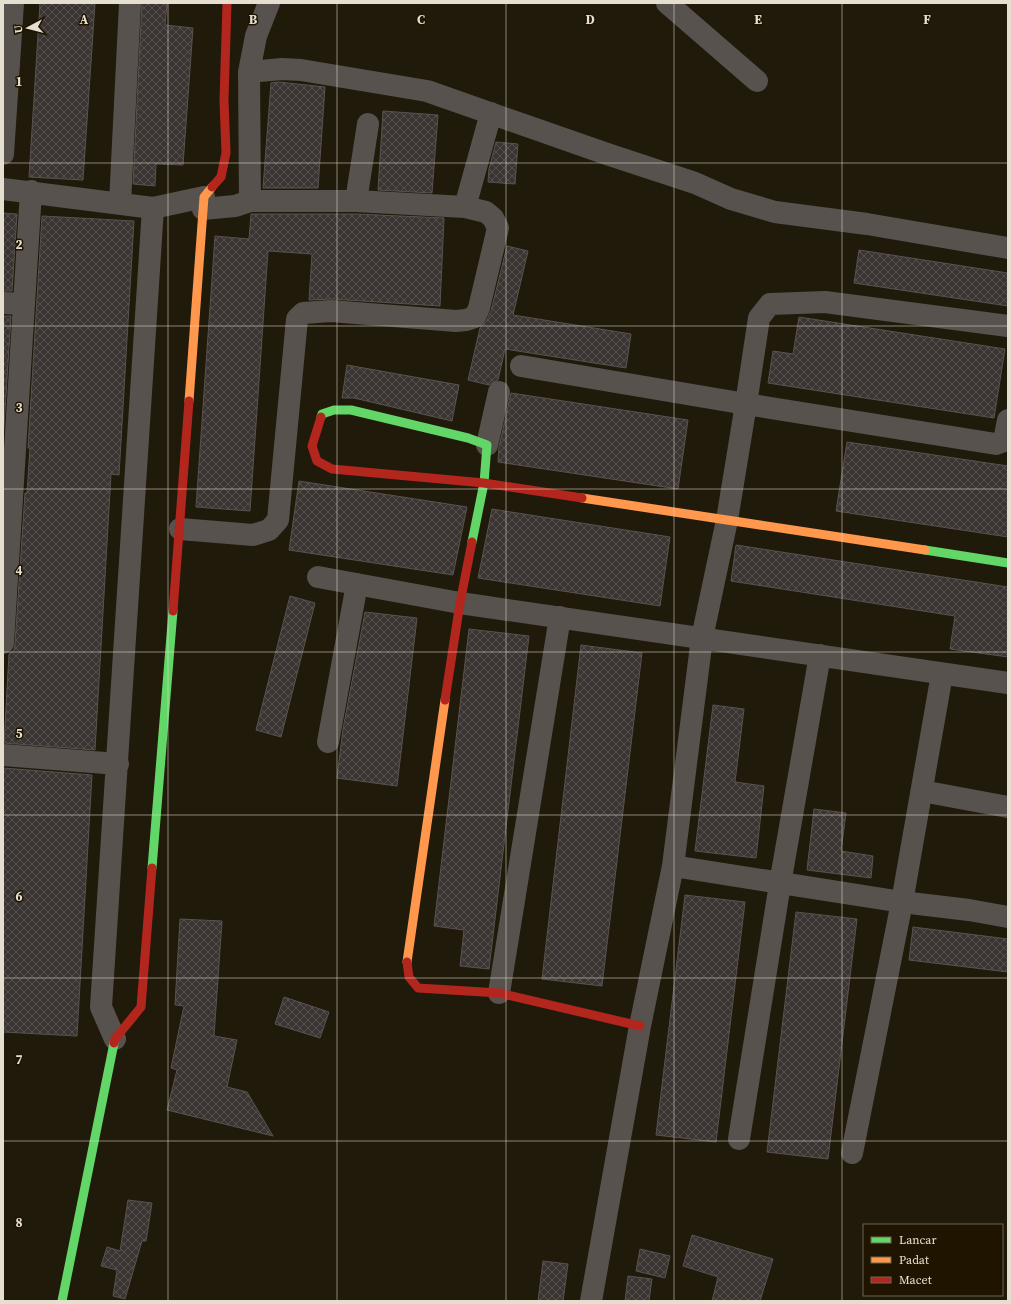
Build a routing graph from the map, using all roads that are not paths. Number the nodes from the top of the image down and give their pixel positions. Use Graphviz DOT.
graph roads {
  1 [pos="13,3"];
  2 [pos="130,3"];
  3 [pos="227,3"];
  4 [pos="269,3"];
  5 [pos="667,3"];
  6 [pos="6,68"];
  7 [pos="249,72"];
  8 [pos="757,80"];
  9 [pos="491,113"];
  10 [pos="368,124"];
  11 [pos="3,154"];
  12 [pos="3,190"];
  13 [pos="31,191"];
  14 [pos="356,200"];
  15 [pos="250,201"];
  16 [pos="120,203"];
  17 [pos="204,203"];
  18 [pos="465,207"];
  19 [pos="153,208"];
  20 [pos="1008,248"];
  21 [pos="13,304"];
  22 [pos="1008,326"];
  23 [pos="521,366"];
  24 [pos="499,392"];
  25 [pos="746,404"];
  26 [pos="1008,420"];
  27 [pos="10,425"];
  28 [pos="487,444"];
  29 [pos="484,483"];
  30 [pos="726,520"];
  31 [pos="180,529"];
  32 [pos="6,538"];
  33 [pos="1008,563"];
  34 [pos="318,577"];
  35 [pos="357,584"];
  36 [pos="460,603"];
  37 [pos="560,617"];
  38 [pos="702,638"];
  39 [pos="3,643"];
  40 [pos="820,655"];
  41 [pos="942,674"];
  42 [pos="1008,683"];
  43 [pos="328,742"];
  44 [pos="3,755"];
  45 [pos="118,764"];
  46 [pos="922,791"];
  47 [pos="1008,807"];
  48 [pos="673,866"];
  49 [pos="780,884"];
  50 [pos="902,902"];
  51 [pos="1008,917"];
  52 [pos="499,993"];
  53 [pos="640,1026"];
  54 [pos="115,1039"];
  55 [pos="739,1139"];
  56 [pos="852,1153"];
  57 [pos="62,1301"];
  58 [pos="591,1301"];
  1 -- 6 [label="street"];
  2 -- 16 [label="street"];
  3 -- 17 [label="street"];
  4 -- 7 [label="street"];
  5 -- 8 [label="street"];
  6 -- 11 [label="street"];
  7 -- 9 [label="street"];
  7 -- 15 [label="street"];
  9 -- 18 [label="street"];
  9 -- 20 [label="street"];
  10 -- 14 [label="street"];
  12 -- 13 [label="street"];
  13 -- 16 [label="street"];
  13 -- 21 [label="street"];
  14 -- 15 [label="street"];
  14 -- 18 [label="street"];
  15 -- 17 [label="street"];
  16 -- 19 [label="street"];
  17 -- 19 [label="street"];
  17 -- 31 [label="street"];
  18 -- 31 [label="street"];
  19 -- 45 [label="street"];
  21 -- 27 [label="street"];
  22 -- 25 [label="street"];
  23 -- 25 [label="street"];
  24 -- 28 [label="street"];
  25 -- 26 [label="street"];
  25 -- 30 [label="street"];
  27 -- 32 [label="street"];
  28 -- 29 [label="street"];
  28 -- 29 [label="street"];
  29 -- 30 [label="street"];
  29 -- 36 [label="street"];
  30 -- 33 [label="street"];
  30 -- 38 [label="street"];
  31 -- 54 [label="street"];
  32 -- 39 [label="street"];
  34 -- 35 [label="street"];
  35 -- 36 [label="street"];
  35 -- 43 [label="street"];
  36 -- 37 [label="street"];
  36 -- 52 [label="street"];
  37 -- 38 [label="street"];
  37 -- 52 [label="street"];
  38 -- 40 [label="street"];
  38 -- 48 [label="street"];
  40 -- 41 [label="street"];
  40 -- 49 [label="street"];
  41 -- 42 [label="street"];
  41 -- 46 [label="street"];
  44 -- 45 [label="street"];
  45 -- 54 [label="street"];
  46 -- 47 [label="street"];
  46 -- 50 [label="street"];
  48 -- 49 [label="street"];
  48 -- 53 [label="street"];
  49 -- 50 [label="street"];
  49 -- 55 [label="street"];
  50 -- 51 [label="street"];
  50 -- 56 [label="street"];
  52 -- 53 [label="street"];
  53 -- 58 [label="street"];
  54 -- 57 [label="street"];
}
